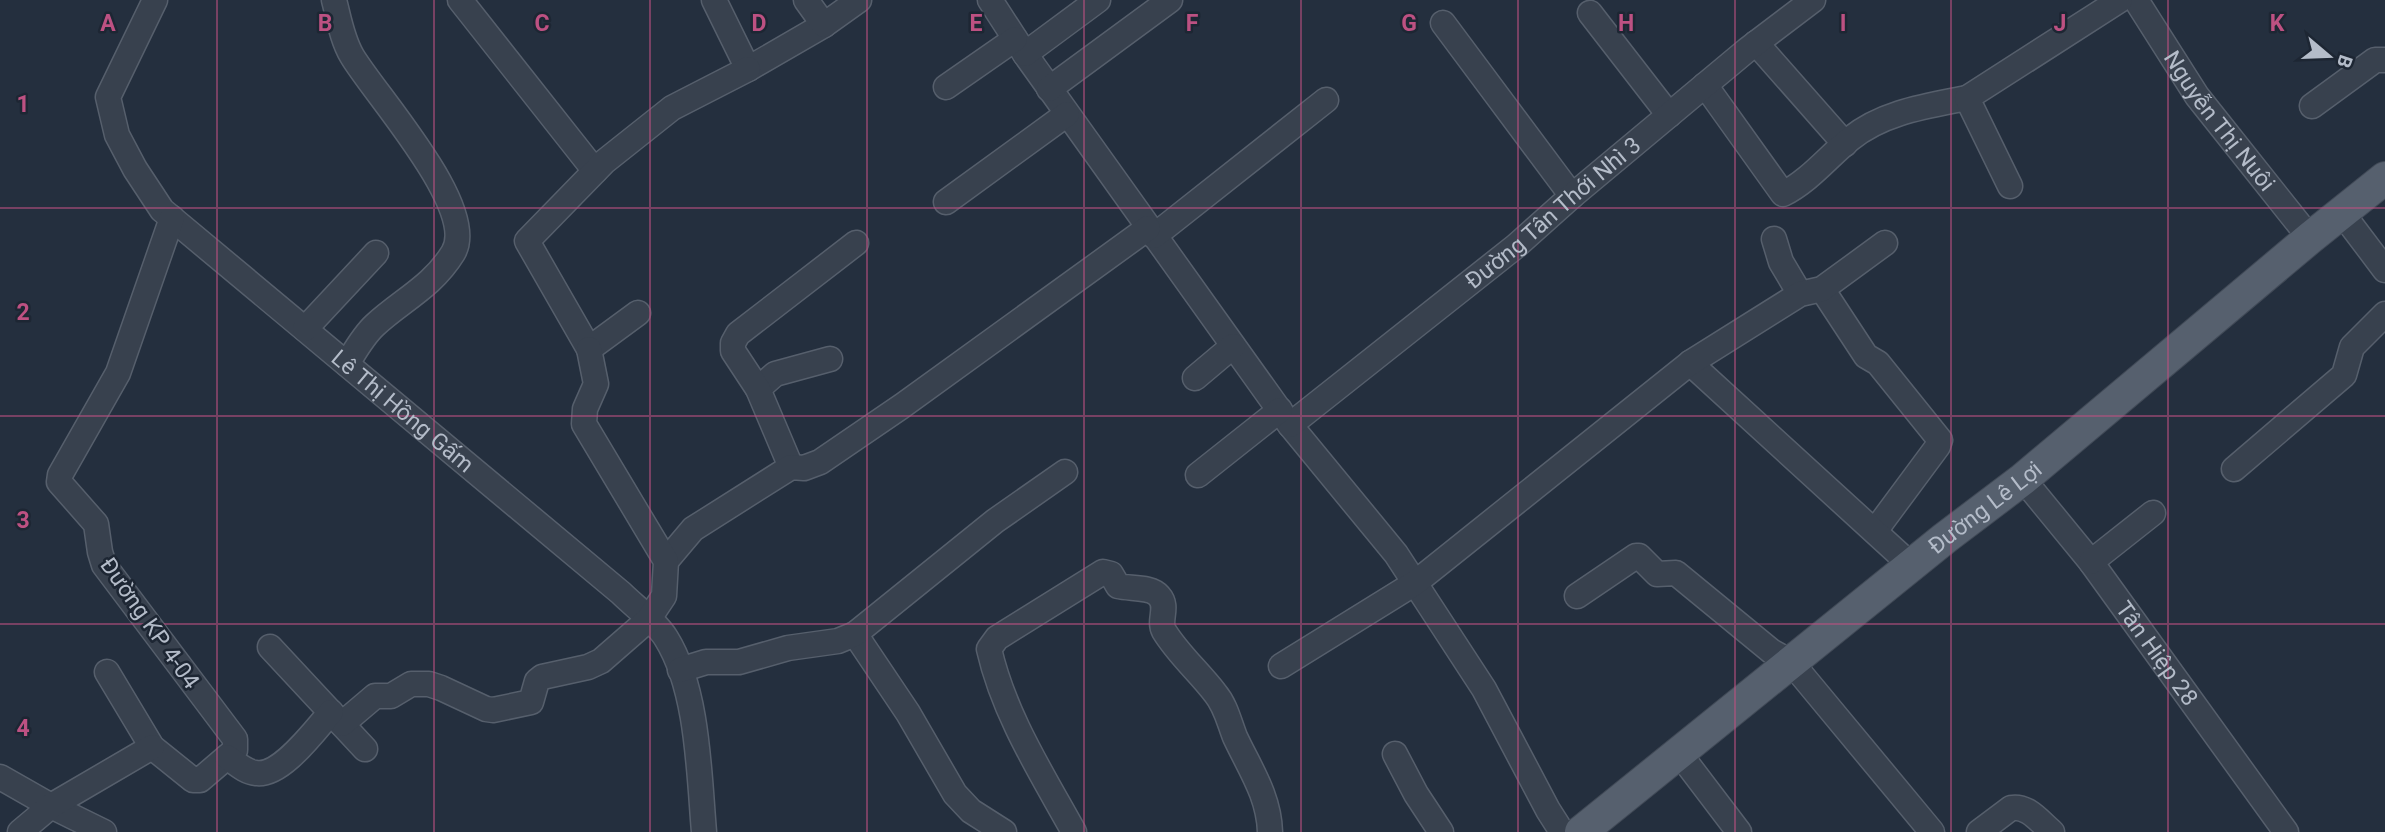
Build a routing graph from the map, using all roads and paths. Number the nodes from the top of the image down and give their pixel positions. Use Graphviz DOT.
graph roads {
  1 [pos="155,0"];
  2 [pos="334,0"];
  3 [pos="460,0"];
  4 [pos="714,0"];
  5 [pos="806,0"];
  6 [pos="859,0"];
  7 [pos="990,0"];
  8 [pos="1098,0"];
  9 [pos="1170,0"];
  10 [pos="1813,0"];
  11 [pos="2120,0"];
  12 [pos="2136,0"];
  13 [pos="1590,13"];
  14 [pos="1443,23"];
  15 [pos="824,25"];
  16 [pos="1756,43"];
  17 [pos="1020,47"];
  18 [pos="2385,60"];
  19 [pos="748,69"];
  20 [pos="1705,85"];
  21 [pos="946,88"];
  22 [pos="1049,89"];
  23 [pos="1967,99"];
  24 [pos="1326,100"];
  25 [pos="2312,106"];
  26 [pos="1067,114"];
  27 [pos="1669,115"];
  28 [pos="1845,144"];
  29 [pos="595,171"];
  30 [pos="2385,178"];
  31 [pos="2010,186"];
  32 [pos="1572,196"];
  33 [pos="946,202"];
  34 [pos="2342,213"];
  35 [pos="172,218"];
  36 [pos="1151,232"];
  37 [pos="2310,238"];
  38 [pos="1774,239"];
  39 [pos="856,243"];
  40 [pos="1885,243"];
  41 [pos="376,253"];
  42 [pos="2385,270"];
  43 [pos="1811,292"];
  44 [pos="638,313"];
  45 [pos="2385,314"];
  46 [pos="305,329"];
  47 [pos="1233,346"];
  48 [pos="589,349"];
  49 [pos="830,359"];
  50 [pos="1690,363"];
  51 [pos="347,364"];
  52 [pos="1195,378"];
  53 [pos="758,390"];
  54 [pos="1285,417"];
  55 [pos="792,467"];
  56 [pos="2234,468"];
  57 [pos="1065,472"];
  58 [pos="1198,475"];
  59 [pos="2023,480"];
  60 [pos="2153,513"];
  61 [pos="1875,531"];
  62 [pos="666,561"];
  63 [pos="2091,562"];
  64 [pos="1911,565"];
  65 [pos="1415,583"];
  66 [pos="1577,596"];
  67 [pos="648,620"];
  68 [pos="855,634"];
  69 [pos="270,647"];
  70 [pos="1791,662"];
  71 [pos="1281,666"];
  72 [pos="680,670"];
  73 [pos="107,672"];
  74 [pos="337,718"];
  75 [pos="152,747"];
  76 [pos="365,749"];
  77 [pos="1679,753"];
  78 [pos="1395,754"];
  79 [pos="227,757"];
  80 [pos="0,777"];
  81 [pos="51,806"];
  82 [pos="20,832"];
  83 [pos="104,832"];
  84 [pos="704,832"];
  85 [pos="1004,832"];
  86 [pos="1074,832"];
  87 [pos="1270,832"];
  88 [pos="1441,832"];
  89 [pos="1562,832"];
  90 [pos="1581,832"];
  91 [pos="1738,832"];
  92 [pos="1932,832"];
  93 [pos="1979,832"];
  94 [pos="2052,832"];
  95 [pos="2286,832"];
  1 -- 35 [label="street, Lê Thị Hồng Gấm"];
  2 -- 51 [label="street"];
  3 -- 29 [label="street"];
  4 -- 19 [label="street"];
  5 -- 15 [label="street"];
  6 -- 15 [label="street"];
  7 -- 17 [label="street"];
  8 -- 17 [label="street"];
  9 -- 22 [label="street"];
  10 -- 16 [label="street, Đường Tân Thới Nhì 3"];
  11 -- 23 [label="street"];
  12 -- 37 [label="street, Nguyễn Thị Nuôi"];
  13 -- 27 [label="street"];
  14 -- 32 [label="street"];
  15 -- 19 [label="street"];
  16 -- 20 [label="street, Đường Tân Thới Nhì 3"];
  16 -- 28 [label="street"];
  17 -- 21 [label="street"];
  17 -- 22 [label="street"];
  18 -- 25 [label="street"];
  19 -- 29 [label="street"];
  20 -- 27 [label="street, Đường Tân Thới Nhì 3"];
  20 -- 28 [label="street"];
  22 -- 26 [label="street"];
  23 -- 28 [label="street"];
  23 -- 31 [label="street"];
  24 -- 36 [label="street"];
  26 -- 33 [label="street"];
  26 -- 36 [label="street"];
  27 -- 32 [label="street, Đường Tân Thới Nhì 3"];
  29 -- 48 [label="street"];
  30 -- 34 [label="main road, Đường Lê Lợi"];
  32 -- 54 [label="street, Đường Tân Thới Nhì 3"];
  34 -- 37 [label="main road, Đường Lê Lợi"];
  34 -- 42 [label="street"];
  35 -- 46 [label="street, Lê Thị Hồng Gấm"];
  35 -- 79 [label="street, Đường KP 4-04"];
  36 -- 47 [label="street"];
  36 -- 55 [label="street"];
  37 -- 59 [label="main road, Đường Lê Lợi"];
  38 -- 43 [label="street"];
  39 -- 53 [label="street"];
  40 -- 43 [label="street"];
  41 -- 46 [label="street"];
  43 -- 50 [label="street"];
  43 -- 61 [label="street"];
  44 -- 48 [label="street"];
  45 -- 56 [label="street"];
  46 -- 51 [label="street, Lê Thị Hồng Gấm"];
  47 -- 52 [label="street"];
  47 -- 54 [label="street"];
  48 -- 62 [label="street"];
  49 -- 53 [label="street"];
  50 -- 61 [label="street"];
  50 -- 65 [label="street"];
  51 -- 67 [label="street, Lê Thị Hồng Gấm"];
  53 -- 55 [label="street"];
  54 -- 58 [label="street, Đường Tân Thới Nhì 3"];
  54 -- 65 [label="street"];
  55 -- 62 [label="street"];
  57 -- 68 [label="street"];
  59 -- 63 [label="street, Tân Hiệp 28"];
  59 -- 64 [label="main road, Đường Lê Lợi"];
  60 -- 63 [label="street"];
  61 -- 64 [label="street"];
  62 -- 67 [label="street"];
  63 -- 95 [label="street, Tân Hiệp 28"];
  64 -- 70 [label="main road, Đường Lê Lợi"];
  65 -- 71 [label="street"];
  65 -- 89 [label="street"];
  66 -- 70 [label="street"];
  67 -- 72 [label="street, Lê Thị Hồng Gấm"];
  67 -- 74 [label="street"];
  68 -- 72 [label="street"];
  68 -- 85 [label="street"];
  69 -- 74 [label="street"];
  70 -- 77 [label="main road, Đường Lê Lợi"];
  70 -- 92 [label="street"];
  72 -- 84 [label="street, Lê Thị Hồng Gấm"];
  73 -- 75 [label="street"];
  74 -- 76 [label="street"];
  74 -- 79 [label="street"];
  75 -- 79 [label="street"];
  75 -- 81 [label="street"];
  77 -- 90 [label="main road, Đường Lê Lợi"];
  77 -- 91 [label="street"];
  78 -- 88 [label="street"];
  80 -- 81 [label="street"];
  81 -- 82 [label="street"];
  81 -- 83 [label="street"];
  86 -- 87 [label="street"];
  93 -- 94 [label="street"];
}
